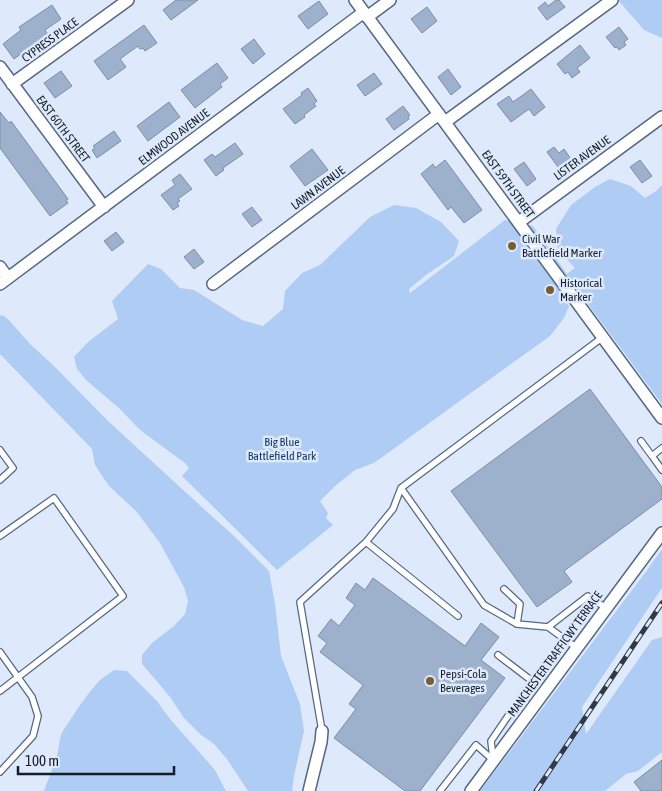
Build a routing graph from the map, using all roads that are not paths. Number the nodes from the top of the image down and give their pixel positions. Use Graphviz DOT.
graph roads {
  1 [pos="128,0"];
  2 [pos="355,0"];
  3 [pos="390,0"];
  4 [pos="612,0"];
  5 [pos="365,14"];
  6 [pos="0,67"];
  7 [pos="12,84"];
  8 [pos="662,117"];
  9 [pos="442,118"];
  10 [pos="104,207"];
  11 [pos="519,222"];
  12 [pos="0,267"];
  13 [pos="4,281"];
  14 [pos="213,284"];
  15 [pos="603,337"];
  16 [pos="662,418"];
  17 [pos="641,441"];
  18 [pos="662,448"];
  19 [pos="0,450"];
  20 [pos="652,456"];
  21 [pos="662,470"];
  22 [pos="0,480"];
  23 [pos="401,488"];
  24 [pos="662,533"];
  25 [pos="0,536"];
  26 [pos="366,542"];
  27 [pos="504,589"];
  28 [pos="606,608"];
  29 [pos="458,616"];
  30 [pos="517,624"];
  31 [pos="548,627"];
  32 [pos="577,648"];
  33 [pos="0,652"];
  34 [pos="498,655"];
  35 [pos="18,678"];
  36 [pos="0,691"];
  37 [pos="322,731"];
  38 [pos="493,760"];
  39 [pos="0,762"];
  40 [pos="7,765"];
  41 [pos="0,772"];
  42 [pos="309,791"];
  43 [pos="440,791"];
  44 [pos="471,791"];
  1 -- 7 [label="street, CYPRESS PLACE"];
  2 -- 5 [label="street, EAST 59TH STREET"];
  3 -- 5 [label="street, ELMWOOD AVENUE"];
  4 -- 9 [label="street, LAWN AVENUE"];
  5 -- 9 [label="street, EAST 59TH STREET"];
  5 -- 10 [label="street, ELMWOOD AVENUE"];
  6 -- 7 [label="street, EAST 60TH STREET"];
  7 -- 10 [label="street, EAST 60TH STREET"];
  8 -- 11 [label="street, LISTER AVENUE"];
  9 -- 11 [label="street, EAST 59TH STREET"];
  9 -- 14 [label="street, LAWN AVENUE"];
  10 -- 13 [label="street, ELMWOOD AVENUE"];
  11 -- 15 [label="street, EAST 59TH STREET"];
  12 -- 13 [label="street"];
  15 -- 16 [label="street, EAST 59TH STREET"];
  15 -- 23 [label="lane"];
  17 -- 20 [label="lane"];
  18 -- 20 [label="lane"];
  19 -- 22 [label="lane"];
  20 -- 21 [label="lane"];
  23 -- 26 [label="lane"];
  23 -- 30 [label="lane"];
  24 -- 28 [label="street, MANCHESTER TRAFFICWY TERRACE"];
  25 -- 35 [label="lane"];
  26 -- 29 [label="lane"];
  26 -- 37 [label="lane"];
  27 -- 30 [label="lane"];
  28 -- 31 [label="lane"];
  28 -- 32 [label="street, MANCHESTER TRAFFICWY TERRACE"];
  30 -- 31 [label="lane"];
  31 -- 32 [label="lane"];
  32 -- 38 [label="street, MANCHESTER TRAFFICWY TERRACE"];
  33 -- 35 [label="lane"];
  34 -- 38 [label="lane"];
  35 -- 36 [label="lane"];
  35 -- 40 [label="lane"];
  37 -- 42 [label="street"];
  38 -- 43 [label="lane"];
  38 -- 44 [label="street, MANCHESTER TRAFFICWY TERRACE"];
  39 -- 40 [label="lane"];
  40 -- 41 [label="lane"];
}
